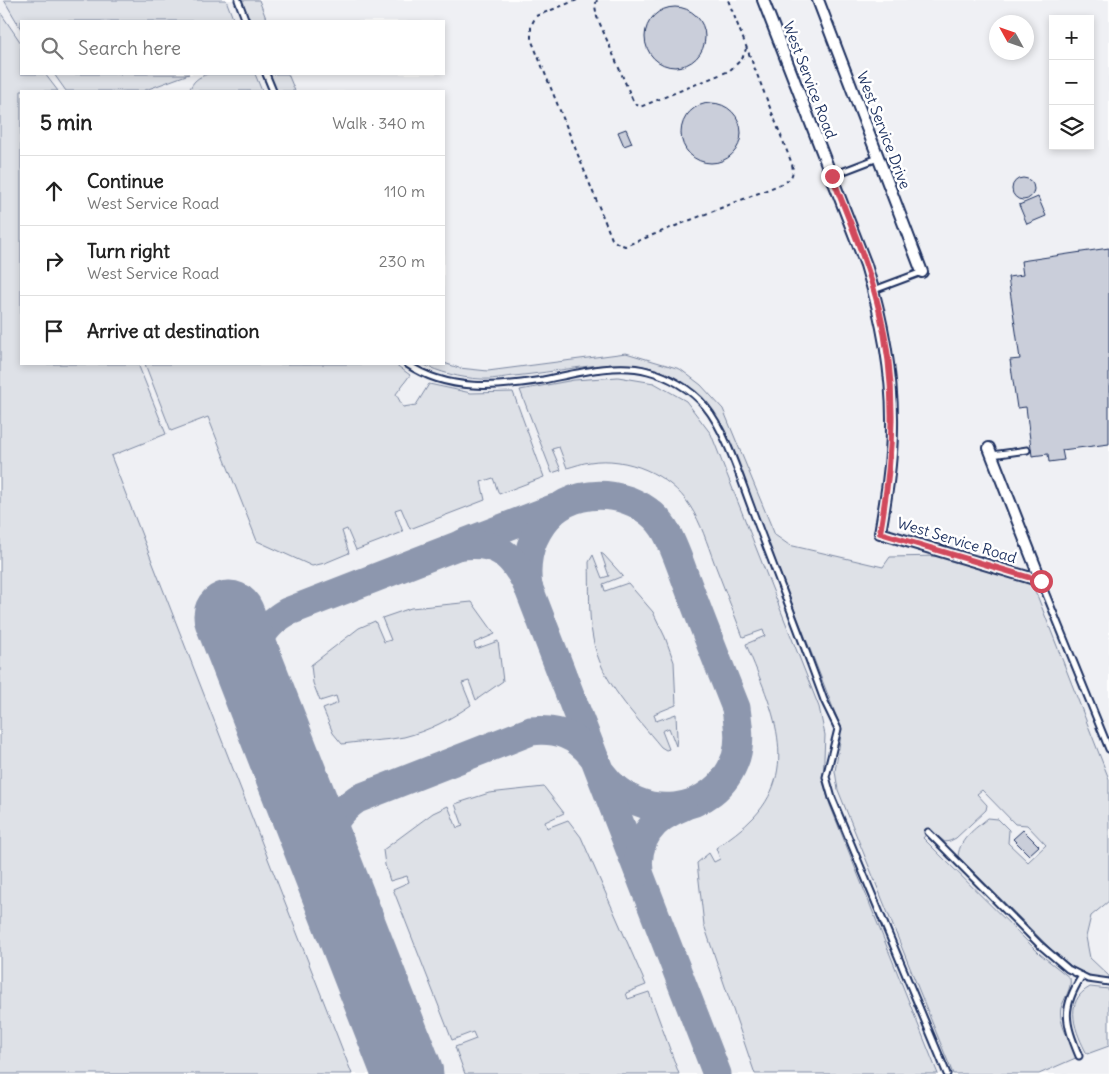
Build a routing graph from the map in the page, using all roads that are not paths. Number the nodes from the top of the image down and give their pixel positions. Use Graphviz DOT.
graph roads {
  1 [pos="238,0"];
  2 [pos="763,0"];
  3 [pos="818,0"];
  4 [pos="246,20"];
  5 [pos="266,75"];
  6 [pos="273,90"];
  7 [pos="879,158"];
  8 [pos="832,176"];
  9 [pos="922,272"];
  10 [pos="874,290"];
  11 [pos="409,365"];
  12 [pos="1027,450"];
  13 [pos="991,452"];
  14 [pos="1041,581"];
  15 [pos="1109,749"];
  16 [pos="928,832"];
  17 [pos="1082,976"];
  18 [pos="1109,982"];
  19 [pos="1080,1056"];
  20 [pos="947,1074"];
  1 -- 4 [label="lane"];
  2 -- 8 [label="street, West Service Road"];
  3 -- 7 [label="street, West Service Drive"];
  5 -- 6 [label="lane"];
  7 -- 8 [label="lane"];
  7 -- 9 [label="street, West Service Drive"];
  8 -- 10 [label="street, West Service Road"];
  9 -- 10 [label="lane"];
  10 -- 14 [label="street, West Service Road"];
  11 -- 20 [label="lane"];
  12 -- 13 [label="lane"];
  13 -- 14 [label="street"];
  14 -- 15 [label="lane"];
  16 -- 17 [label="lane"];
  17 -- 18 [label="lane"];
  17 -- 19 [label="lane"];
}
